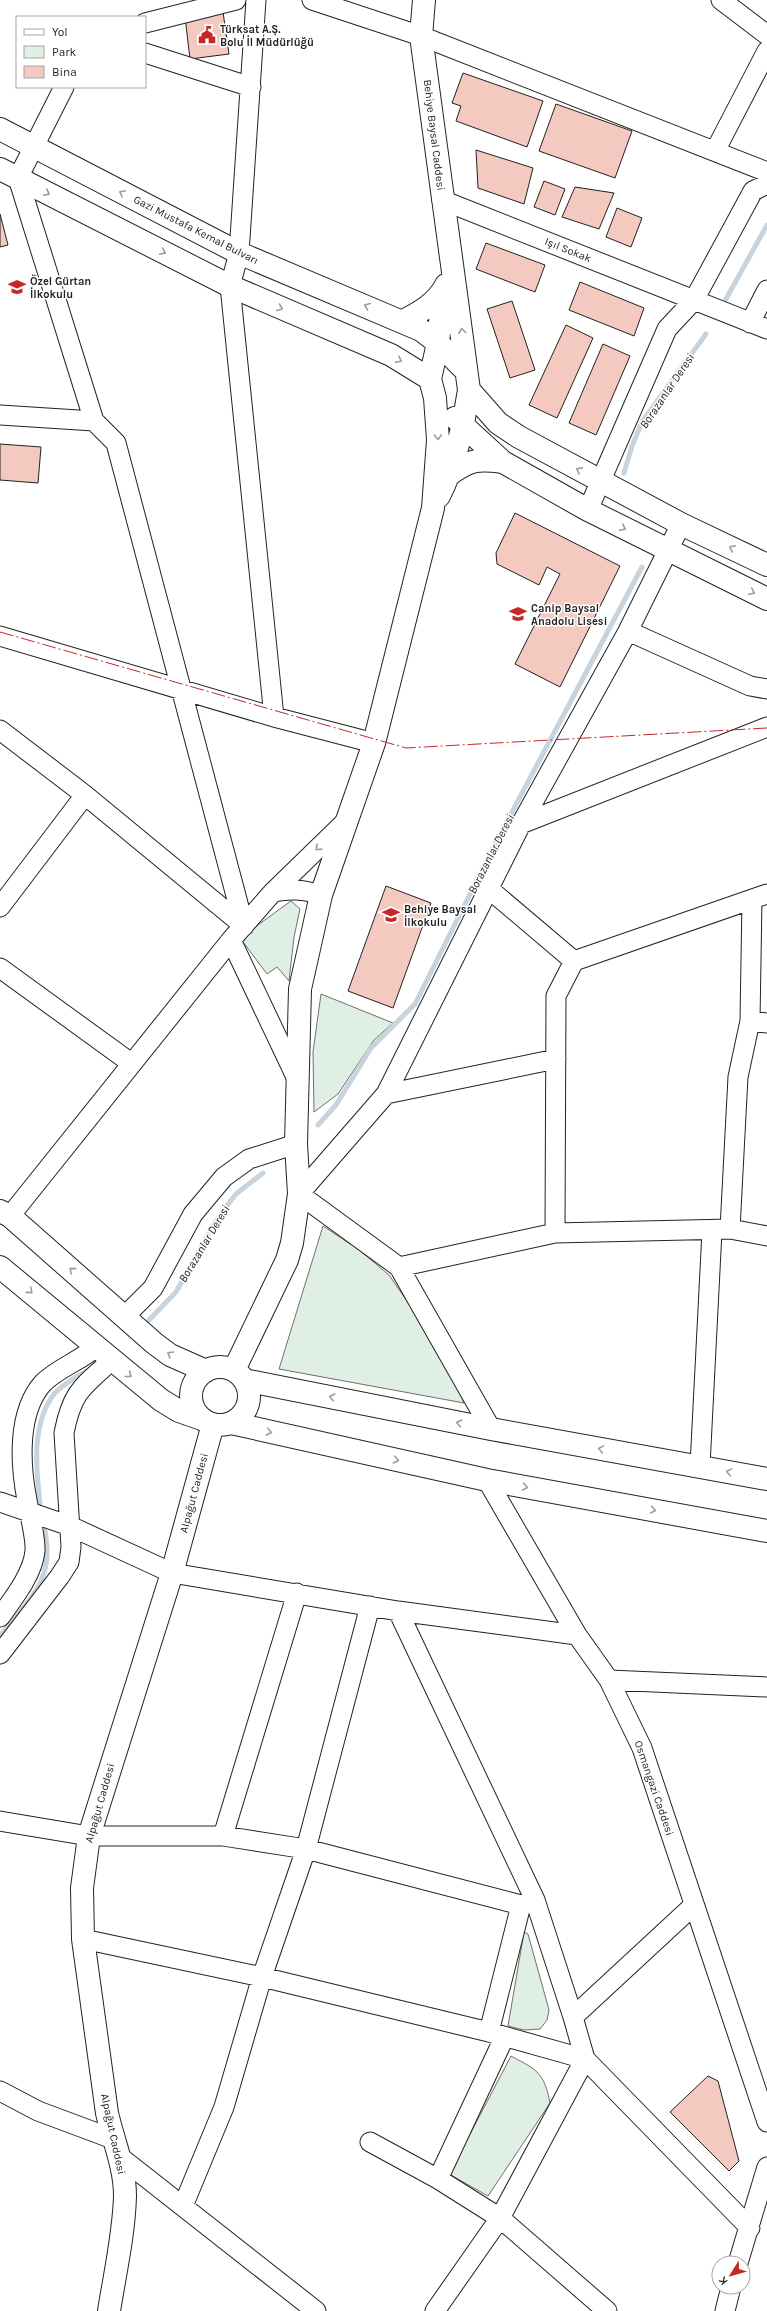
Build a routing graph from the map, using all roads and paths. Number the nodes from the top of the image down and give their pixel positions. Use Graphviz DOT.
graph roads {
  1 [pos="236,0"];
  2 [pos="256,0"];
  3 [pos="312,0"];
  4 [pos="424,0"];
  5 [pos="721,0"];
  6 [pos="146,23"];
  7 [pos="767,35"];
  8 [pos="421,36"];
  9 [pos="767,51"];
  10 [pos="146,53"];
  11 [pos="251,87"];
  12 [pos="63,88"];
  13 [pos="0,129"];
  14 [pos="33,146"];
  15 [pos="714,152"];
  16 [pos="767,172"];
  17 [pos="9,174"];
  18 [pos="767,184"];
  19 [pos="442,200"];
  20 [pos="239,253"];
  21 [pos="453,270"];
  22 [pos="230,286"];
  23 [pos="767,290"];
  24 [pos="443,292"];
  25 [pos="694,300"];
  26 [pos="403,321"];
  27 [pos="758,326"];
  28 [pos="438,343"];
  29 [pos="467,380"];
  30 [pos="432,388"];
  31 [pos="0,415"];
  32 [pos="94,421"];
  33 [pos="463,426"];
  34 [pos="503,462"];
  35 [pos="450,474"];
  36 [pos="600,481"];
  37 [pos="433,508"];
  38 [pos="588,510"];
  39 [pos="681,524"];
  40 [pos="668,551"];
  41 [pos="767,565"];
  42 [pos="767,599"];
  43 [pos="628,631"];
  44 [pos="0,636"];
  45 [pos="767,689"];
  46 [pos="182,691"];
  47 [pos="274,717"];
  48 [pos="767,727"];
  49 [pos="0,730"];
  50 [pos="374,743"];
  51 [pos="86,795"];
  52 [pos="346,821"];
  53 [pos="521,824"];
  54 [pos="489,889"];
  55 [pos="272,892"];
  56 [pos="321,895"];
  57 [pos="760,897"];
  58 [pos="0,907"];
  59 [pos="244,926"];
  60 [pos="231,940"];
  61 [pos="574,961"];
  62 [pos="0,968"];
  63 [pos="758,1022"];
  64 [pos="556,1059"];
  65 [pos="131,1063"];
  66 [pos="296,1077"];
  67 [pos="386,1094"];
  68 [pos="296,1144"];
  69 [pos="299,1194"];
  70 [pos="5,1214"];
  71 [pos="721,1230"];
  72 [pos="555,1233"];
  73 [pos="767,1236"];
  74 [pos="0,1267"];
  75 [pos="399,1267"];
  76 [pos="125,1316"];
  77 [pos="104,1354"];
  78 [pos="206,1370"];
  79 [pos="239,1375"];
  80 [pos="215,1422"];
  81 [pos="491,1429"];
  82 [pos="700,1466"];
  83 [pos="767,1479"];
  84 [pos="487,1480"];
  85 [pos="0,1502"];
  86 [pos="29,1512"];
  87 [pos="70,1526"];
  88 [pos="767,1531"];
  89 [pos="172,1573"];
  90 [pos="297,1593"];
  91 [pos="370,1606"];
  92 [pos="398,1611"];
  93 [pos="0,1617"];
  94 [pos="577,1635"];
  95 [pos="0,1654"];
  96 [pos="609,1680"];
  97 [pos="767,1687"];
  98 [pos="767,1700"];
  99 [pos="0,1821"];
  100 [pos="89,1836"];
  101 [pos="223,1836"];
  102 [pos="306,1849"];
  103 [pos="528,1902"];
  104 [pos="694,1905"];
  105 [pos="83,1939"];
  106 [pos="262,1978"];
  107 [pos="573,2017"];
  108 [pos="497,2035"];
  109 [pos="585,2059"];
  110 [pos="0,2091"];
  111 [pos="767,2122"];
  112 [pos="370,2142"];
  113 [pos="117,2148"];
  114 [pos="767,2167"];
  115 [pos="438,2179"];
  116 [pos="183,2206"];
  117 [pos="500,2218"];
  118 [pos="750,2228"];
  119 [pos="741,2255"];
  120 [pos="729,2295"];
  121 [pos="109,2311"];
  122 [pos="316,2311"];
  123 [pos="435,2311"];
  124 [pos="607,2311"];
  125 [pos="725,2311"];
  1 -- 6 [label="street"];
  2 -- 11 [label="street"];
  3 -- 8 [label="street"];
  4 -- 8 [label="main road, Behiye Baysal Caddesi"];
  5 -- 7 [label="street"];
  8 -- 15 [label="street"];
  8 -- 19 [label="main road, Behiye Baysal Caddesi"];
  9 -- 15 [label="street"];
  10 -- 11 [label="street"];
  11 -- 20 [label="street"];
  12 -- 14 [label="street"];
  13 -- 14 [label="main road, Gazi Mustafa Kemal Bulvarı"];
  14 -- 17 [label="street"];
  20 -- 14 [label="main road, Gazi Mustafa Kemal Bulvarı, one-way"];
  15 -- 16 [label="street"];
  17 -- 22 [label="main road, one-way"];
  17 -- 32 [label="street"];
  18 -- 25 [label="street"];
  19 -- 21 [label="main road, Behiye Baysal Caddesi"];
  19 -- 25 [label="street, Işıl Sokak"];
  20 -- 22 [label="street"];
  26 -- 20 [label="main road, Gazi Mustafa Kemal Bulvarı, one-way"];
  21 -- 24 [label="main road"];
  29 -- 21 [label="main road, Behiye Baysal Caddesi, one-way"];
  22 -- 30 [label="main road, one-way"];
  22 -- 47 [label="street"];
  23 -- 27 [label="street"];
  24 -- 26 [label="main road"];
  24 -- 28 [label="main road"];
  25 -- 27 [label="street, Işıl Sokak"];
  25 -- 36 [label="street"];
  26 -- 28 [label="main road, Gazi Mustafa Kemal Bulvarı"];
  28 -- 29 [label="main road, Gazi Mustafa Kemal Bulvarı"];
  28 -- 30 [label="main road"];
  29 -- 33 [label="main road, Behiye Baysal Caddesi"];
  36 -- 29 [label="main road, Gazi Mustafa Kemal Bulvarı, one-way"];
  30 -- 33 [label="main road"];
  30 -- 37 [label="main road, one-way"];
  31 -- 32 [label="street"];
  32 -- 46 [label="street"];
  33 -- 34 [label="main road"];
  33 -- 35 [label="main road, Behiye Baysal Caddesi"];
  34 -- 35 [label="main road"];
  34 -- 38 [label="main road"];
  35 -- 37 [label="main road, Behiye Baysal Caddesi"];
  36 -- 38 [label="street"];
  36 -- 39 [label="main road, Gazi Mustafa Kemal Bulvarı"];
  37 -- 50 [label="main road"];
  38 -- 40 [label="main road, one-way"];
  39 -- 40 [label="street"];
  41 -- 39 [label="main road, Gazi Mustafa Kemal Bulvarı, one-way"];
  40 -- 42 [label="main road, one-way"];
  40 -- 43 [label="street"];
  43 -- 45 [label="street"];
  43 -- 53 [label="street"];
  44 -- 46 [label="street"];
  46 -- 47 [label="street"];
  46 -- 59 [label="street"];
  47 -- 50 [label="street"];
  48 -- 53 [label="street"];
  49 -- 51 [label="street"];
  50 -- 52 [label="main road"];
  51 -- 58 [label="street"];
  51 -- 59 [label="street"];
  52 -- 55 [label="street, one-way"];
  52 -- 56 [label="main road"];
  53 -- 54 [label="street"];
  54 -- 61 [label="street"];
  54 -- 67 [label="street"];
  55 -- 56 [label="street"];
  55 -- 59 [label="street"];
  56 -- 66 [label="main road"];
  57 -- 61 [label="street"];
  57 -- 63 [label="street"];
  59 -- 60 [label="street"];
  60 -- 65 [label="street"];
  60 -- 66 [label="street"];
  61 -- 64 [label="street"];
  62 -- 65 [label="street"];
  63 -- 71 [label="street"];
  64 -- 67 [label="street"];
  64 -- 72 [label="street"];
  65 -- 70 [label="street"];
  66 -- 68 [label="main road"];
  67 -- 69 [label="street"];
  68 -- 69 [label="main road"];
  68 -- 76 [label="street"];
  69 -- 75 [label="street"];
  69 -- 79 [label="main road"];
  76 -- 70 [label="main road, one-way"];
  71 -- 72 [label="street"];
  71 -- 73 [label="street"];
  71 -- 82 [label="street"];
  72 -- 75 [label="street"];
  74 -- 77 [label="main road, one-way"];
  75 -- 81 [label="street"];
  78 -- 76 [label="main road, one-way"];
  77 -- 80 [label="main road, one-way"];
  77 -- 86 [label="street"];
  77 -- 87 [label="street"];
  78 -- 79 [label="main road"];
  78 -- 80 [label="main road"];
  79 -- 80 [label="main road"];
  81 -- 79 [label="main road, one-way"];
  80 -- 84 [label="main road, one-way"];
  80 -- 89 [label="main road, Alpağut Caddesi"];
  82 -- 81 [label="main road, one-way"];
  83 -- 82 [label="main road, one-way"];
  84 -- 88 [label="main road, one-way"];
  84 -- 94 [label="street, Osmangazi Caddesi"];
  85 -- 86 [label="street"];
  86 -- 87 [label="street"];
  86 -- 93 [label="street"];
  87 -- 89 [label="street"];
  87 -- 95 [label="street"];
  89 -- 90 [label="street"];
  89 -- 100 [label="main road, Alpağut Caddesi"];
  90 -- 91 [label="street"];
  90 -- 101 [label="street"];
  91 -- 92 [label="street"];
  91 -- 102 [label="street"];
  92 -- 94 [label="street"];
  92 -- 103 [label="street"];
  94 -- 96 [label="street, Osmangazi Caddesi"];
  96 -- 97 [label="street"];
  96 -- 104 [label="street, Osmangazi Caddesi"];
  97 -- 98 [label="street"];
  99 -- 100 [label="street"];
  100 -- 101 [label="street"];
  100 -- 105 [label="main road, Alpağut Caddesi"];
  101 -- 102 [label="street"];
  102 -- 103 [label="street"];
  102 -- 106 [label="street"];
  103 -- 107 [label="street"];
  103 -- 108 [label="street"];
  104 -- 107 [label="street"];
  104 -- 111 [label="street, Osmangazi Caddesi"];
  105 -- 106 [label="street"];
  105 -- 113 [label="main road, Alpağut Caddesi"];
  106 -- 108 [label="street"];
  106 -- 116 [label="street"];
  107 -- 109 [label="street"];
  108 -- 109 [label="street"];
  108 -- 115 [label="street"];
  109 -- 117 [label="street"];
  109 -- 118 [label="street"];
  110 -- 113 [label="street"];
  112 -- 115 [label="street"];
  113 -- 116 [label="street"];
  113 -- 121 [label="main road, Alpağut Caddesi"];
  114 -- 118 [label="street"];
  115 -- 117 [label="street"];
  116 -- 122 [label="street"];
  117 -- 123 [label="street"];
  117 -- 124 [label="street"];
  118 -- 119 [label="street"];
  120 -- 125 [label="street"];
}
